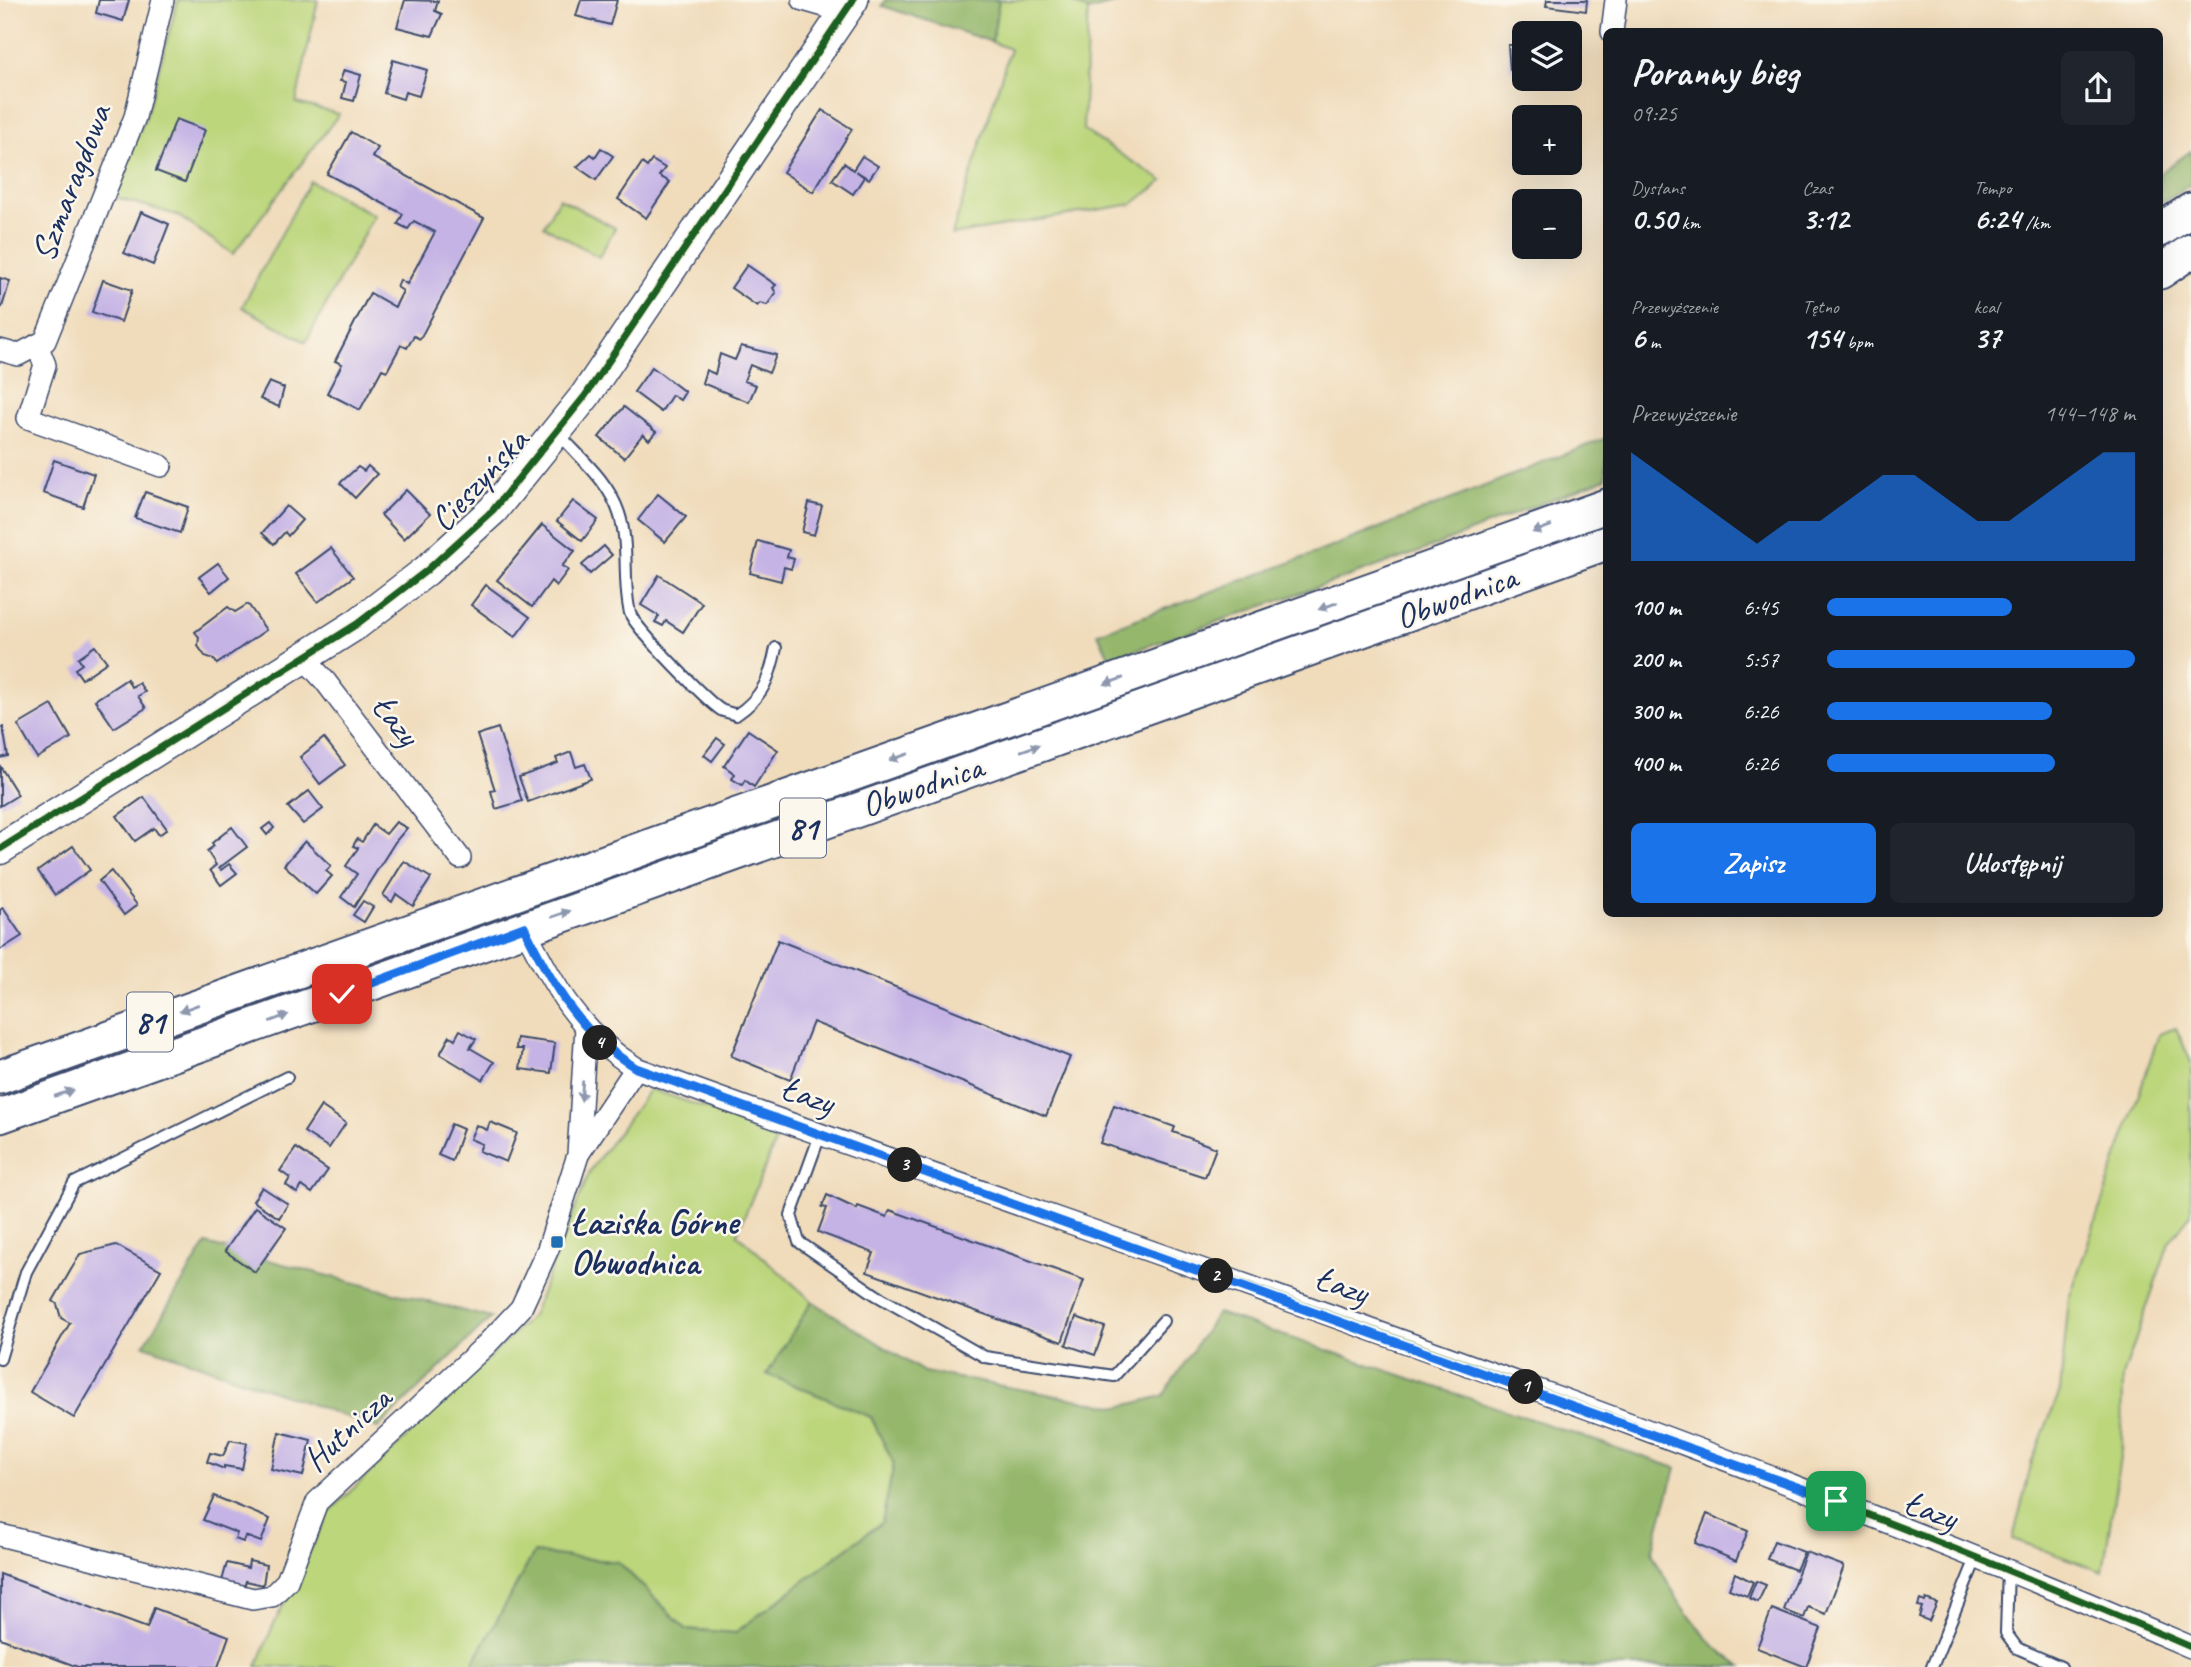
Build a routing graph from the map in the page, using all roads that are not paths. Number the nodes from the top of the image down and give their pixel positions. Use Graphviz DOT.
graph roads {
  1 [pos="163,0"];
  2 [pos="803,0"];
  3 [pos="1616,0"];
  4 [pos="849,6"];
  5 [pos="1612,28"];
  6 [pos="2191,210"];
  7 [pos="2163,228"];
  8 [pos="2191,251"];
  9 [pos="2163,270"];
  10 [pos="37,345"];
  11 [pos="0,350"];
  12 [pos="558,433"];
  13 [pos="161,466"];
  14 [pos="1603,507"];
  15 [pos="1603,544"];
  16 [pos="776,648"];
  17 [pos="303,657"];
  18 [pos="0,849"];
  19 [pos="460,858"];
  20 [pos="524,927"];
  21 [pos="586,1027"];
  22 [pos="636,1068"];
  23 [pos="0,1077"];
  24 [pos="287,1077"];
  25 [pos="0,1116"];
  26 [pos="820,1135"];
  27 [pos="578,1155"];
  28 [pos="1163,1321"];
  29 [pos="0,1359"];
  30 [pos="0,1535"];
  31 [pos="1977,1556"];
  32 [pos="2008,1568"];
  33 [pos="2191,1647"];
  34 [pos="1932,1667"];
  35 [pos="2061,1667"];
  1 -- 10 [label="street, Szmaragdowa"];
  2 -- 4 [label="street"];
  3 -- 5 [label="street"];
  4 -- 12 [label="street, Cieszyńska"];
  6 -- 7 [label="main road"];
  8 -- 9 [label="main road"];
  10 -- 11 [label="street"];
  10 -- 13 [label="street"];
  12 -- 16 [label="lane"];
  12 -- 17 [label="street, Cieszyńska"];
  14 -- 23 [label="main road, Obwodnica / 81, one-way"];
  20 -- 15 [label="main road, Obwodnica / 81, one-way"];
  17 -- 18 [label="street, Cieszyńska"];
  17 -- 19 [label="street, Łazy"];
  20 -- 21 [label="street, Łazy"];
  25 -- 20 [label="main road, Obwodnica / 81, one-way"];
  21 -- 22 [label="street, Łazy"];
  21 -- 27 [label="street, one-way"];
  22 -- 26 [label="street, Łazy"];
  22 -- 27 [label="street"];
  24 -- 29 [label="lane"];
  26 -- 28 [label="lane"];
  26 -- 31 [label="street, Łazy"];
  27 -- 30 [label="street, Hutnicza"];
  31 -- 32 [label="street, Łazy"];
  31 -- 34 [label="lane"];
  32 -- 33 [label="street, Łazy"];
  32 -- 35 [label="lane"];
}
